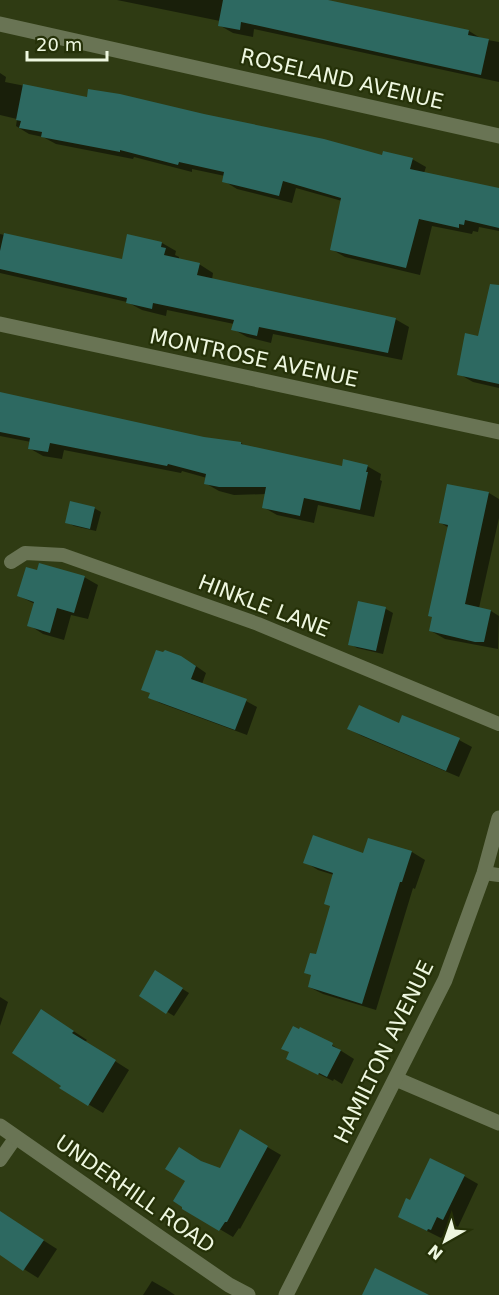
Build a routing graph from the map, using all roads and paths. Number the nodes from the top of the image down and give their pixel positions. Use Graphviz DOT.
graph roads {
  1 [pos="0,24"];
  2 [pos="499,136"];
  3 [pos="0,324"];
  4 [pos="499,432"];
  5 [pos="11,562"];
  6 [pos="499,724"];
  7 [pos="499,818"];
  8 [pos="491,874"];
  9 [pos="396,1079"];
  10 [pos="499,1123"];
  11 [pos="0,1126"];
  12 [pos="16,1137"];
  13 [pos="0,1160"];
  14 [pos="248,1295"];
  15 [pos="286,1295"];
  1 -- 2 [label="street, ROSELAND AVENUE"];
  3 -- 4 [label="street, MONTROSE AVENUE"];
  5 -- 6 [label="lane, HINKLE LANE"];
  7 -- 8 [label="street, HAMILTON AVENUE"];
  8 -- 9 [label="street, HAMILTON AVENUE"];
  9 -- 10 [label="street"];
  9 -- 15 [label="street, HAMILTON AVENUE"];
  11 -- 12 [label="street, UNDERHILL ROAD"];
  12 -- 13 [label="lane"];
  12 -- 14 [label="street, UNDERHILL ROAD"];
}
